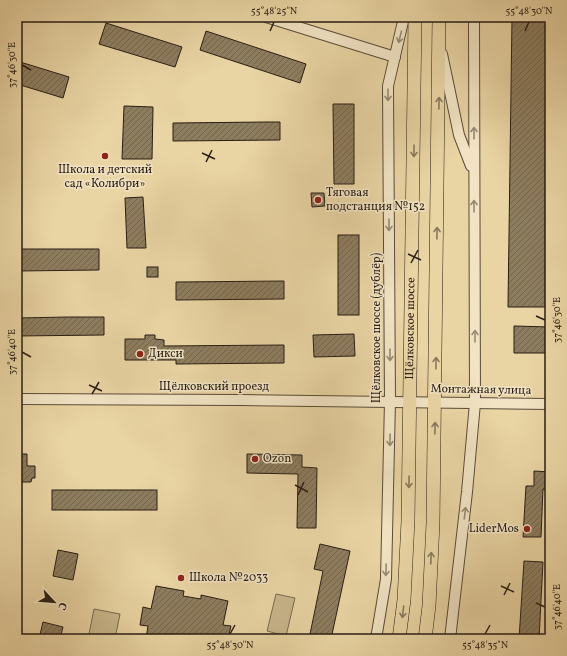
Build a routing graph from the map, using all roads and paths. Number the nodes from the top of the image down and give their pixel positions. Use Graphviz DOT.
graph roads {
  1 [pos="266,17"];
  2 [pos="404,17"];
  3 [pos="415,17"];
  4 [pos="439,17"];
  5 [pos="474,17"];
  6 [pos="439,40"];
  7 [pos="394,57"];
  8 [pos="474,172"];
  9 [pos="17,399"];
  10 [pos="390,401"];
  11 [pos="411,401"];
  12 [pos="435,402"];
  13 [pos="475,403"];
  14 [pos="550,404"];
  15 [pos="376,639"];
  16 [pos="399,639"];
  17 [pos="425,639"];
  18 [pos="450,639"];
  1 -- 7 [label="street"];
  2 -- 7 [label="street, Щёлковское шоссе (дублёр), one-way"];
  3 -- 11 [label="main road, Щёлковское шоссе, one-way"];
  4 -- 6 [label="main road, Щёлковское шоссе"];
  8 -- 5 [label="street, one-way"];
  6 -- 8 [label="street"];
  12 -- 6 [label="main road, Щёлковское шоссе, one-way"];
  7 -- 10 [label="street, Щёлковское шоссе (дублёр), one-way"];
  13 -- 8 [label="street, one-way"];
  9 -- 10 [label="street, Щёлковский проезд"];
  10 -- 11 [label="street, Щёлковский проезд"];
  10 -- 15 [label="street, Щёлковское шоссе (дублёр), one-way"];
  11 -- 12 [label="street, Монтажная улица"];
  11 -- 16 [label="main road, Щёлковское шоссе, one-way"];
  12 -- 13 [label="street, Монтажная улица"];
  17 -- 12 [label="main road, Щёлковское шоссе, one-way"];
  13 -- 14 [label="street, Монтажная улица"];
  18 -- 13 [label="street, one-way"];
}
